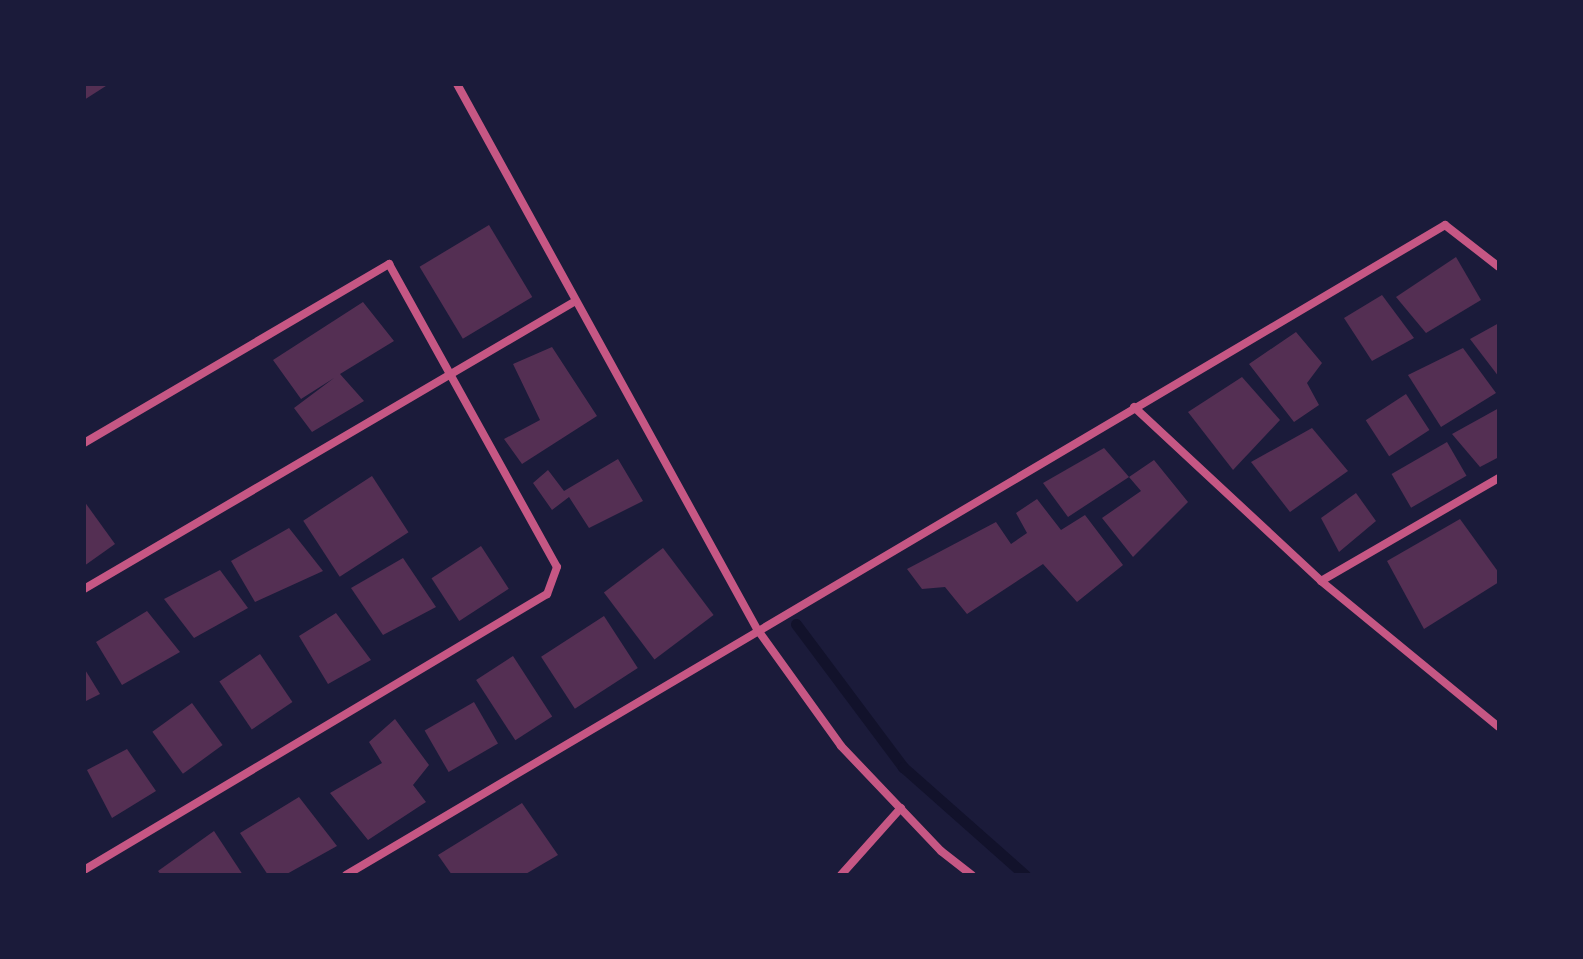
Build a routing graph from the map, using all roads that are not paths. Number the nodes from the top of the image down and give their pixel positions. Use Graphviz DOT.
graph roads {
  1 [pos="457,84"];
  2 [pos="1499,267"];
  3 [pos="574,302"];
  4 [pos="451,374"];
  5 [pos="1134,407"];
  6 [pos="84,443"];
  7 [pos="1499,478"];
  8 [pos="1321,581"];
  9 [pos="84,589"];
  10 [pos="757,629"];
  11 [pos="1499,727"];
  12 [pos="901,808"];
  13 [pos="84,870"];
  14 [pos="346,875"];
  15 [pos="841,875"];
  16 [pos="972,875"];
  1 -- 3 [label="street"];
  2 -- 5 [label="street"];
  3 -- 4 [label="street"];
  3 -- 10 [label="street"];
  4 -- 6 [label="street"];
  4 -- 9 [label="street"];
  4 -- 13 [label="street"];
  5 -- 8 [label="street"];
  5 -- 10 [label="street"];
  7 -- 8 [label="street"];
  8 -- 11 [label="street"];
  10 -- 12 [label="street"];
  10 -- 14 [label="street"];
  12 -- 15 [label="street"];
  12 -- 16 [label="street"];
}
